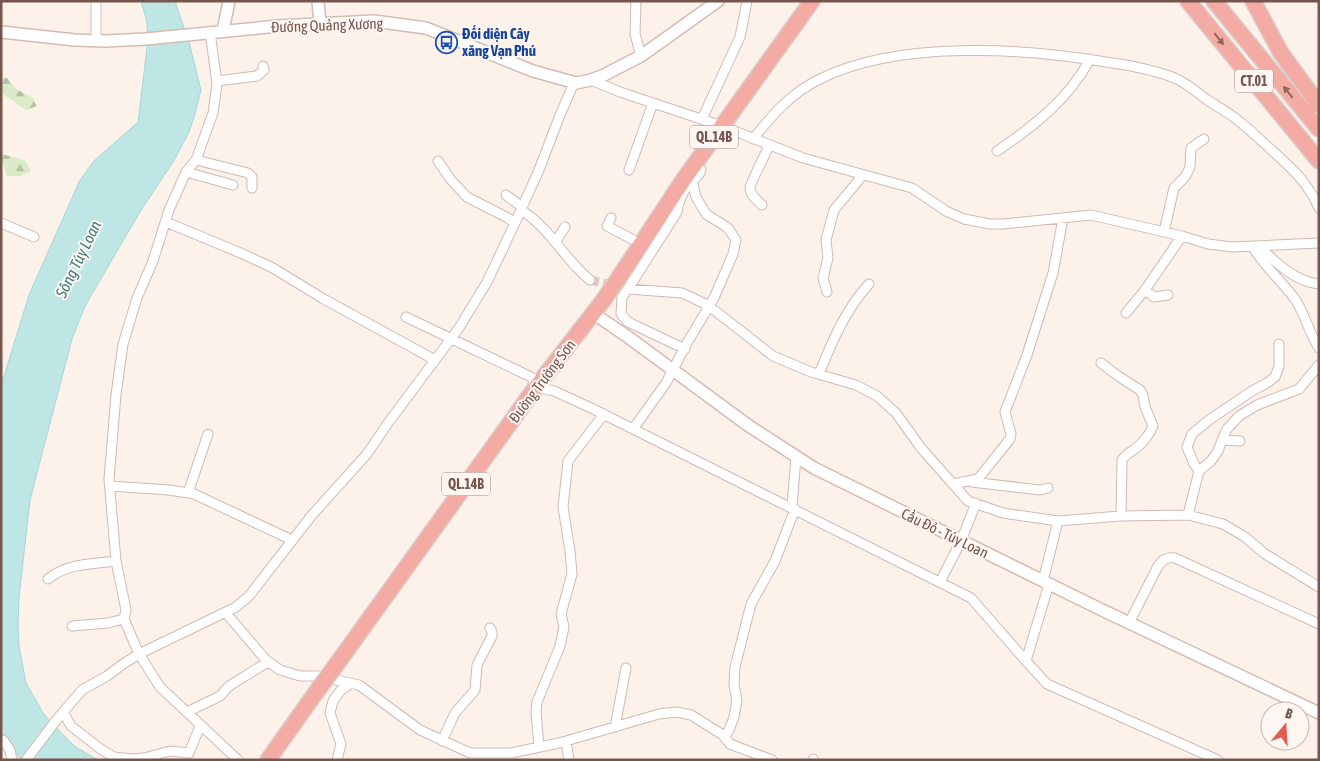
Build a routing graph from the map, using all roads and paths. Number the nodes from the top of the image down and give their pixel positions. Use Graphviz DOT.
graph roads {
  1 [pos="96,1"];
  2 [pos="229,1"];
  3 [pos="318,1"];
  4 [pos="636,1"];
  5 [pos="718,1"];
  6 [pos="747,1"];
  7 [pos="812,1"];
  8 [pos="1188,1"];
  9 [pos="1214,1"];
  10 [pos="1253,1"];
  11 [pos="320,24"];
  12 [pos="223,31"];
  13 [pos="1,32"];
  14 [pos="206,33"];
  15 [pos="96,41"];
  16 [pos="641,56"];
  17 [pos="1090,59"];
  18 [pos="263,66"];
  19 [pos="591,80"];
  20 [pos="217,81"];
  21 [pos="574,83"];
  22 [pos="653,104"];
  23 [pos="1319,105"];
  24 [pos="702,119"];
  25 [pos="722,126"];
  26 [pos="1319,129"];
  27 [pos="753,139"];
  28 [pos="1204,139"];
  29 [pos="769,145"];
  30 [pos="997,151"];
  31 [pos="196,160"];
  32 [pos="438,161"];
  33 [pos="1319,161"];
  34 [pos="694,164"];
  35 [pos="629,170"];
  36 [pos="186,172"];
  37 [pos="863,175"];
  38 [pos="690,182"];
  39 [pos="233,185"];
  40 [pos="252,188"];
  41 [pos="506,195"];
  42 [pos="762,204"];
  43 [pos="521,208"];
  44 [pos="1319,208"];
  45 [pos="611,218"];
  46 [pos="1063,218"];
  47 [pos="166,222"];
  48 [pos="1,223"];
  49 [pos="515,223"];
  50 [pos="566,227"];
  51 [pos="1164,232"];
  52 [pos="1182,236"];
  53 [pos="34,237"];
  54 [pos="556,241"];
  55 [pos="1319,243"];
  56 [pos="641,244"];
  57 [pos="1257,247"];
  58 [pos="590,280"];
  59 [pos="624,282"];
  60 [pos="869,284"];
  61 [pos="1319,284"];
  62 [pos="1145,290"];
  63 [pos="827,292"];
  64 [pos="1168,295"];
  65 [pos="710,306"];
  66 [pos="597,308"];
  67 [pos="1126,313"];
  68 [pos="406,317"];
  69 [pos="450,339"];
  70 [pos="1279,344"];
  71 [pos="1319,348"];
  72 [pos="684,349"];
  73 [pos="435,360"];
  74 [pos="1101,362"];
  75 [pos="1319,365"];
  76 [pos="672,370"];
  77 [pos="819,374"];
  78 [pos="536,387"];
  79 [pos="604,414"];
  80 [pos="633,429"];
  81 [pos="208,434"];
  82 [pos="1222,440"];
  83 [pos="1240,440"];
  84 [pos="796,457"];
  85 [pos="1199,470"];
  86 [pos="969,482"];
  87 [pos="953,484"];
  88 [pos="110,486"];
  89 [pos="1048,488"];
  90 [pos="188,493"];
  91 [pos="976,503"];
  92 [pos="793,508"];
  93 [pos="1188,515"];
  94 [pos="1121,516"];
  95 [pos="1058,521"];
  96 [pos="292,540"];
  97 [pos="961,541"];
  98 [pos="116,561"];
  99 [pos="48,579"];
  100 [pos="940,582"];
  101 [pos="1046,583"];
  102 [pos="1319,588"];
  103 [pos="226,613"];
  104 [pos="124,619"];
  105 [pos="1129,623"];
  106 [pos="1319,624"];
  107 [pos="72,626"];
  108 [pos="490,628"];
  109 [pos="139,654"];
  110 [pos="1026,661"];
  111 [pos="268,662"];
  112 [pos="626,668"];
  113 [pos="351,683"];
  114 [pos="187,712"];
  115 [pos="1319,713"];
  116 [pos="60,715"];
  117 [pos="200,726"];
  118 [pos="615,727"];
  119 [pos="724,736"];
  120 [pos="1,740"];
  121 [pos="442,741"];
  122 [pos="566,741"];
  123 [pos="539,747"];
  124 [pos="511,756"];
  125 [pos="12,760"];
  126 [pos="26,760"];
  127 [pos="238,760"];
  128 [pos="268,760"];
  129 [pos="337,760"];
  130 [pos="570,760"];
  131 [pos="772,760"];
  132 [pos="1218,760"];
  1 -- 15 [label="street"];
  2 -- 12 [label="street"];
  3 -- 11 [label="street"];
  4 -- 16 [label="street"];
  5 -- 16 [label="street, Đường Quảng Xương"];
  6 -- 24 [label="street"];
  7 -- 25 [label="highway, Đường Trường Sơn / QL.14B"];
  8 -- 33 [label="highway, CT.01, one-way"];
  26 -- 9 [label="highway, CT.01, one-way"];
  10 -- 23 [label="highway"];
  11 -- 12 [label="street, Đường Quảng Xương"];
  11 -- 21 [label="street, Đường Quảng Xương"];
  12 -- 14 [label="street, Đường Quảng Xương"];
  13 -- 15 [label="street"];
  14 -- 15 [label="street, Đường Quảng Xương"];
  14 -- 20 [label="street"];
  16 -- 19 [label="street, Đường Quảng Xương"];
  17 -- 27 [label="street"];
  17 -- 30 [label="street"];
  17 -- 44 [label="street"];
  18 -- 20 [label="street"];
  19 -- 21 [label="street, Đường Quảng Xương"];
  19 -- 22 [label="street"];
  20 -- 31 [label="street"];
  21 -- 43 [label="street"];
  22 -- 24 [label="street"];
  22 -- 35 [label="street"];
  24 -- 25 [label="street"];
  25 -- 27 [label="street"];
  25 -- 34 [label="highway, Đường Trường Sơn / QL.14B"];
  27 -- 29 [label="street"];
  28 -- 51 [label="street"];
  29 -- 37 [label="street"];
  29 -- 42 [label="street"];
  31 -- 36 [label="street"];
  31 -- 40 [label="street"];
  32 -- 49 [label="street"];
  34 -- 38 [label="street"];
  34 -- 56 [label="highway, Đường Trường Sơn / QL.14B"];
  36 -- 39 [label="street"];
  36 -- 47 [label="street"];
  37 -- 46 [label="street"];
  37 -- 63 [label="street"];
  38 -- 59 [label="street"];
  38 -- 65 [label="street"];
  41 -- 43 [label="street"];
  43 -- 49 [label="street"];
  43 -- 54 [label="street"];
  45 -- 56 [label="street"];
  46 -- 51 [label="street"];
  46 -- 86 [label="street"];
  47 -- 73 [label="street"];
  47 -- 88 [label="street"];
  48 -- 53 [label="street"];
  49 -- 69 [label="street"];
  50 -- 54 [label="street"];
  51 -- 52 [label="street"];
  52 -- 57 [label="street"];
  52 -- 62 [label="street"];
  54 -- 58 [label="street"];
  55 -- 57 [label="street"];
  56 -- 59 [label="highway, Đường Trường Sơn / QL.14B"];
  57 -- 61 [label="street"];
  57 -- 71 [label="street"];
  59 -- 65 [label="street"];
  59 -- 66 [label="highway, Đường Trường Sơn / QL.14B, bridge"];
  59 -- 72 [label="street"];
  60 -- 77 [label="street"];
  62 -- 64 [label="street"];
  62 -- 67 [label="street"];
  65 -- 72 [label="street"];
  65 -- 77 [label="street"];
  66 -- 76 [label="street, Cầu Đỏ - Túy Loan"];
  66 -- 78 [label="highway, Đường Trường Sơn / QL.14B"];
  68 -- 69 [label="street"];
  69 -- 73 [label="street"];
  69 -- 78 [label="street"];
  70 -- 85 [label="street"];
  72 -- 76 [label="street"];
  73 -- 96 [label="street"];
  74 -- 94 [label="street"];
  75 -- 82 [label="street"];
  76 -- 80 [label="street"];
  76 -- 84 [label="street, Cầu Đỏ - Túy Loan"];
  77 -- 87 [label="street"];
  78 -- 79 [label="street"];
  78 -- 128 [label="highway, Đường Trường Sơn / QL.14B, bridge"];
  79 -- 80 [label="street"];
  79 -- 123 [label="street"];
  80 -- 92 [label="street"];
  81 -- 90 [label="street"];
  82 -- 83 [label="street"];
  82 -- 85 [label="street"];
  84 -- 92 [label="street"];
  84 -- 97 [label="street, Cầu Đỏ - Túy Loan"];
  85 -- 93 [label="street"];
  86 -- 87 [label="street"];
  86 -- 89 [label="street"];
  87 -- 91 [label="street"];
  88 -- 90 [label="street"];
  88 -- 98 [label="street"];
  90 -- 96 [label="street"];
  91 -- 95 [label="street"];
  91 -- 97 [label="street"];
  92 -- 100 [label="street"];
  92 -- 119 [label="street"];
  93 -- 94 [label="street"];
  93 -- 102 [label="street"];
  94 -- 95 [label="street"];
  95 -- 101 [label="street"];
  96 -- 103 [label="street"];
  97 -- 100 [label="street"];
  97 -- 101 [label="street, Cầu Đỏ - Túy Loan"];
  98 -- 99 [label="street"];
  98 -- 104 [label="street"];
  100 -- 110 [label="street"];
  101 -- 105 [label="street, Cầu Đỏ - Túy Loan"];
  101 -- 110 [label="street"];
  103 -- 109 [label="street"];
  103 -- 111 [label="street"];
  104 -- 107 [label="street"];
  104 -- 109 [label="street"];
  105 -- 106 [label="street"];
  105 -- 115 [label="street, Cầu Đỏ - Túy Loan"];
  108 -- 121 [label="street"];
  109 -- 114 [label="street"];
  109 -- 116 [label="street"];
  110 -- 132 [label="street"];
  111 -- 113 [label="street"];
  111 -- 114 [label="street"];
  112 -- 118 [label="street"];
  113 -- 121 [label="street"];
  113 -- 129 [label="street"];
  114 -- 117 [label="street"];
  116 -- 117 [label="street"];
  116 -- 126 [label="street"];
  117 -- 127 [label="street"];
  118 -- 119 [label="street"];
  118 -- 122 [label="street"];
  119 -- 131 [label="street"];
  120 -- 125 [label="street"];
  121 -- 124 [label="street"];
  122 -- 123 [label="street"];
  122 -- 130 [label="street"];
  123 -- 124 [label="street"];
}
